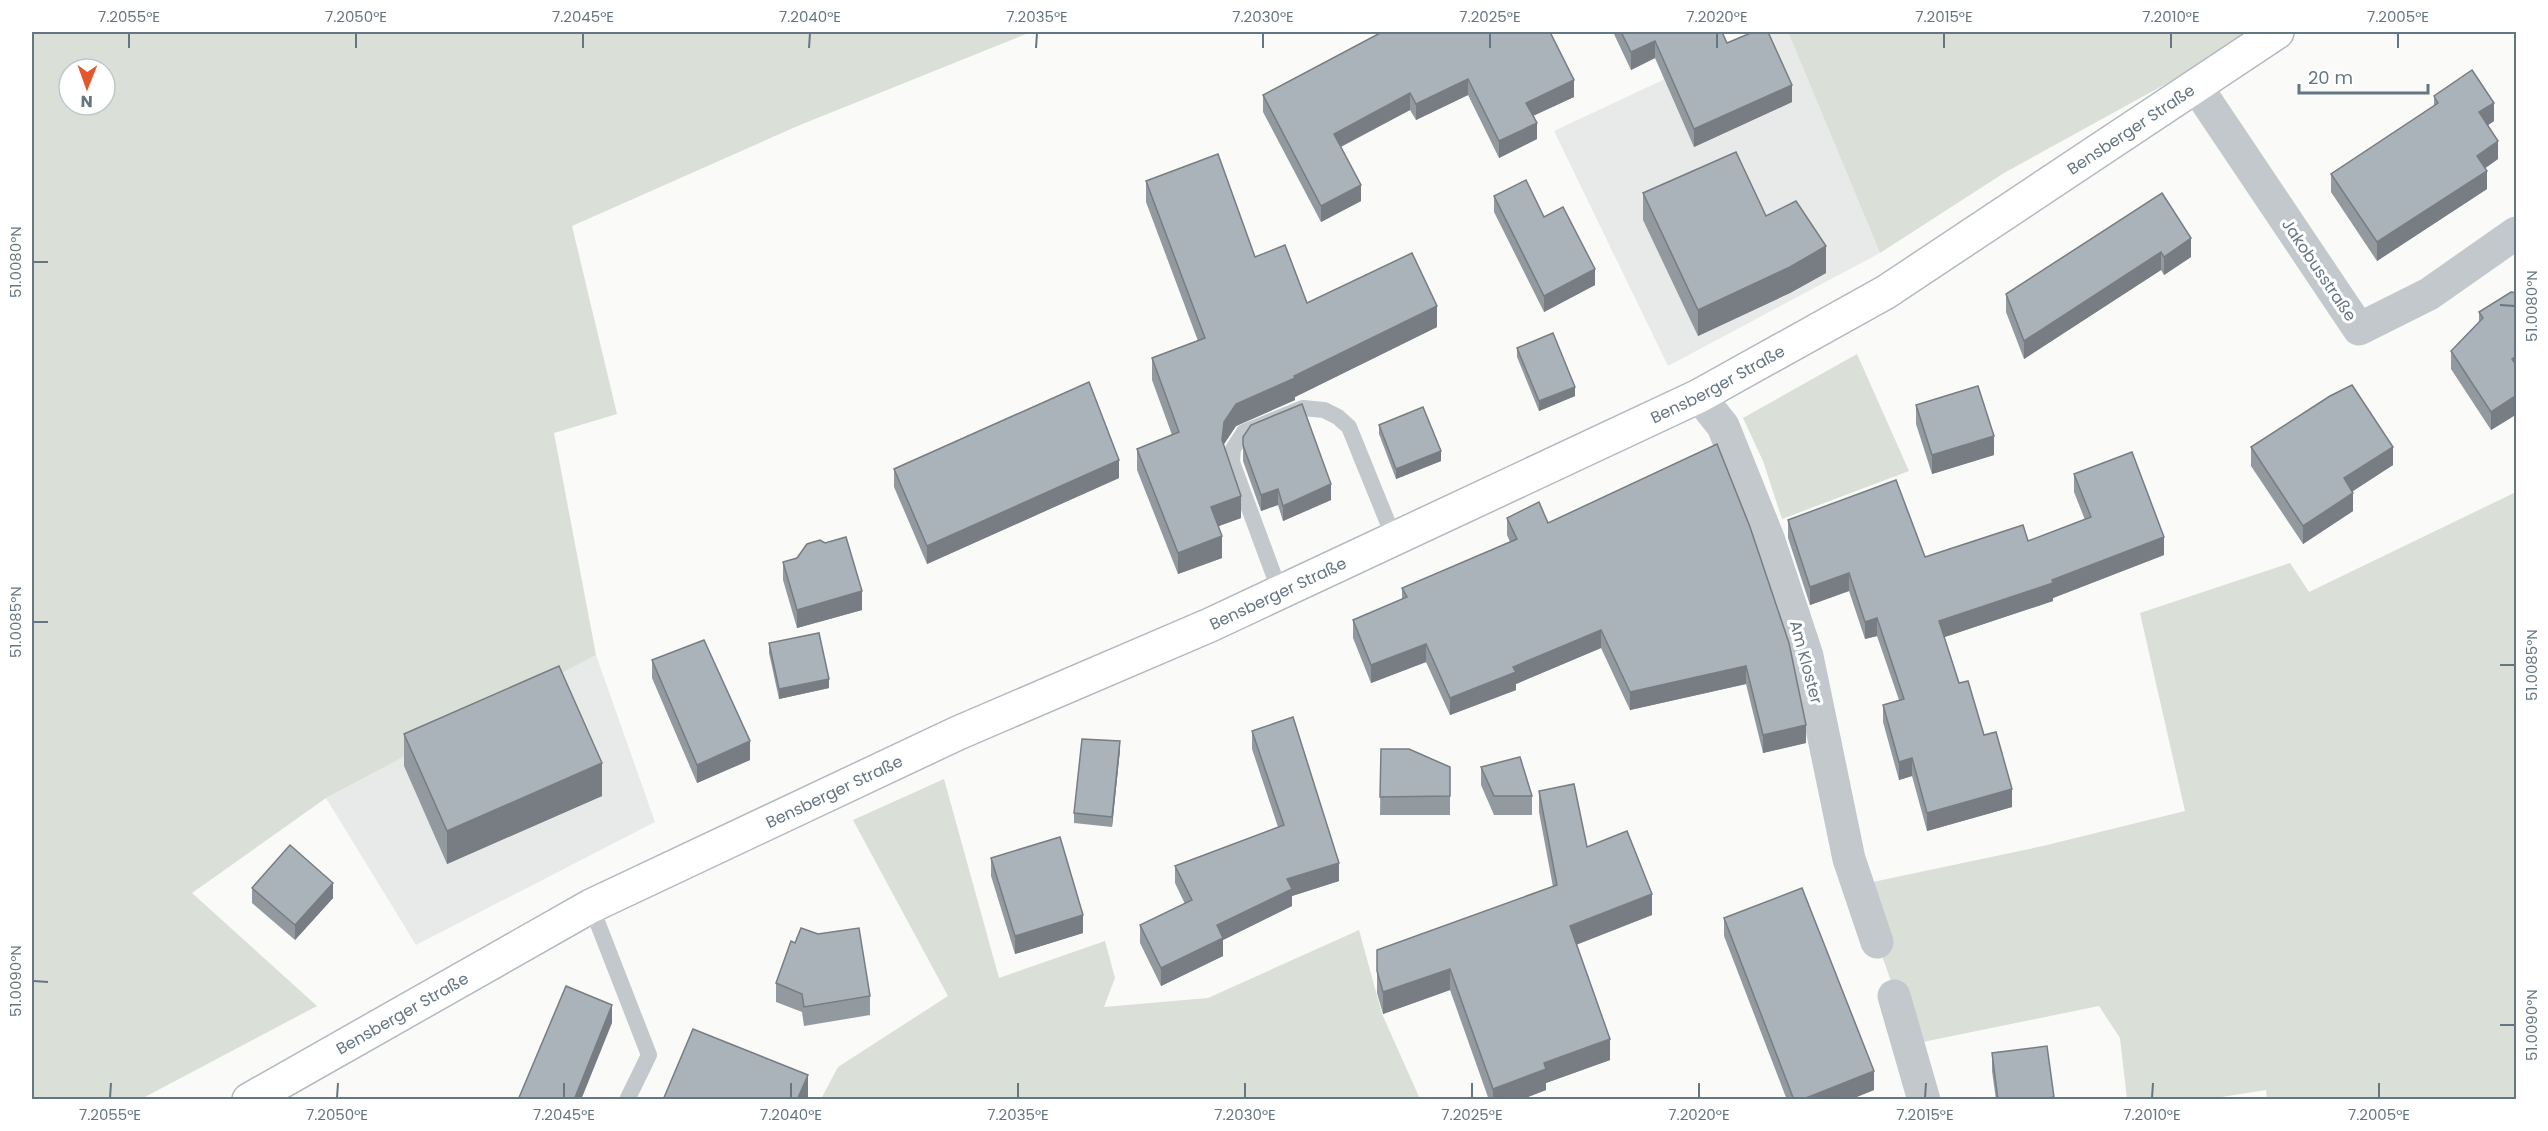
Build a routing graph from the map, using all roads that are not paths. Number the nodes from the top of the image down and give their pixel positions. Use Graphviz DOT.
graph roads {
  1 [pos="2277,32"];
  2 [pos="2196,86"];
  3 [pos="2517,233"];
  4 [pos="1699,396"];
  5 [pos="1394,538"];
  6 [pos="1280,592"];
  7 [pos="591,906"];
  8 [pos="1877,942"];
  9 [pos="1894,996"];
  10 [pos="249,1100"];
  11 [pos="627,1100"];
  12 [pos="1924,1100"];
  1 -- 2 [label="main road, Bensberger Straße"];
  2 -- 3 [label="street, Jakobusstraße"];
  2 -- 4 [label="main road, Bensberger Straße"];
  4 -- 5 [label="main road, Bensberger Straße"];
  4 -- 8 [label="street, Am Kloster"];
  5 -- 6 [label="main road, Bensberger Straße"];
  5 -- 6 [label="lane"];
  6 -- 7 [label="main road, Bensberger Straße"];
  7 -- 10 [label="main road, Bensberger Straße"];
  7 -- 11 [label="lane"];
  9 -- 12 [label="street"];
}
